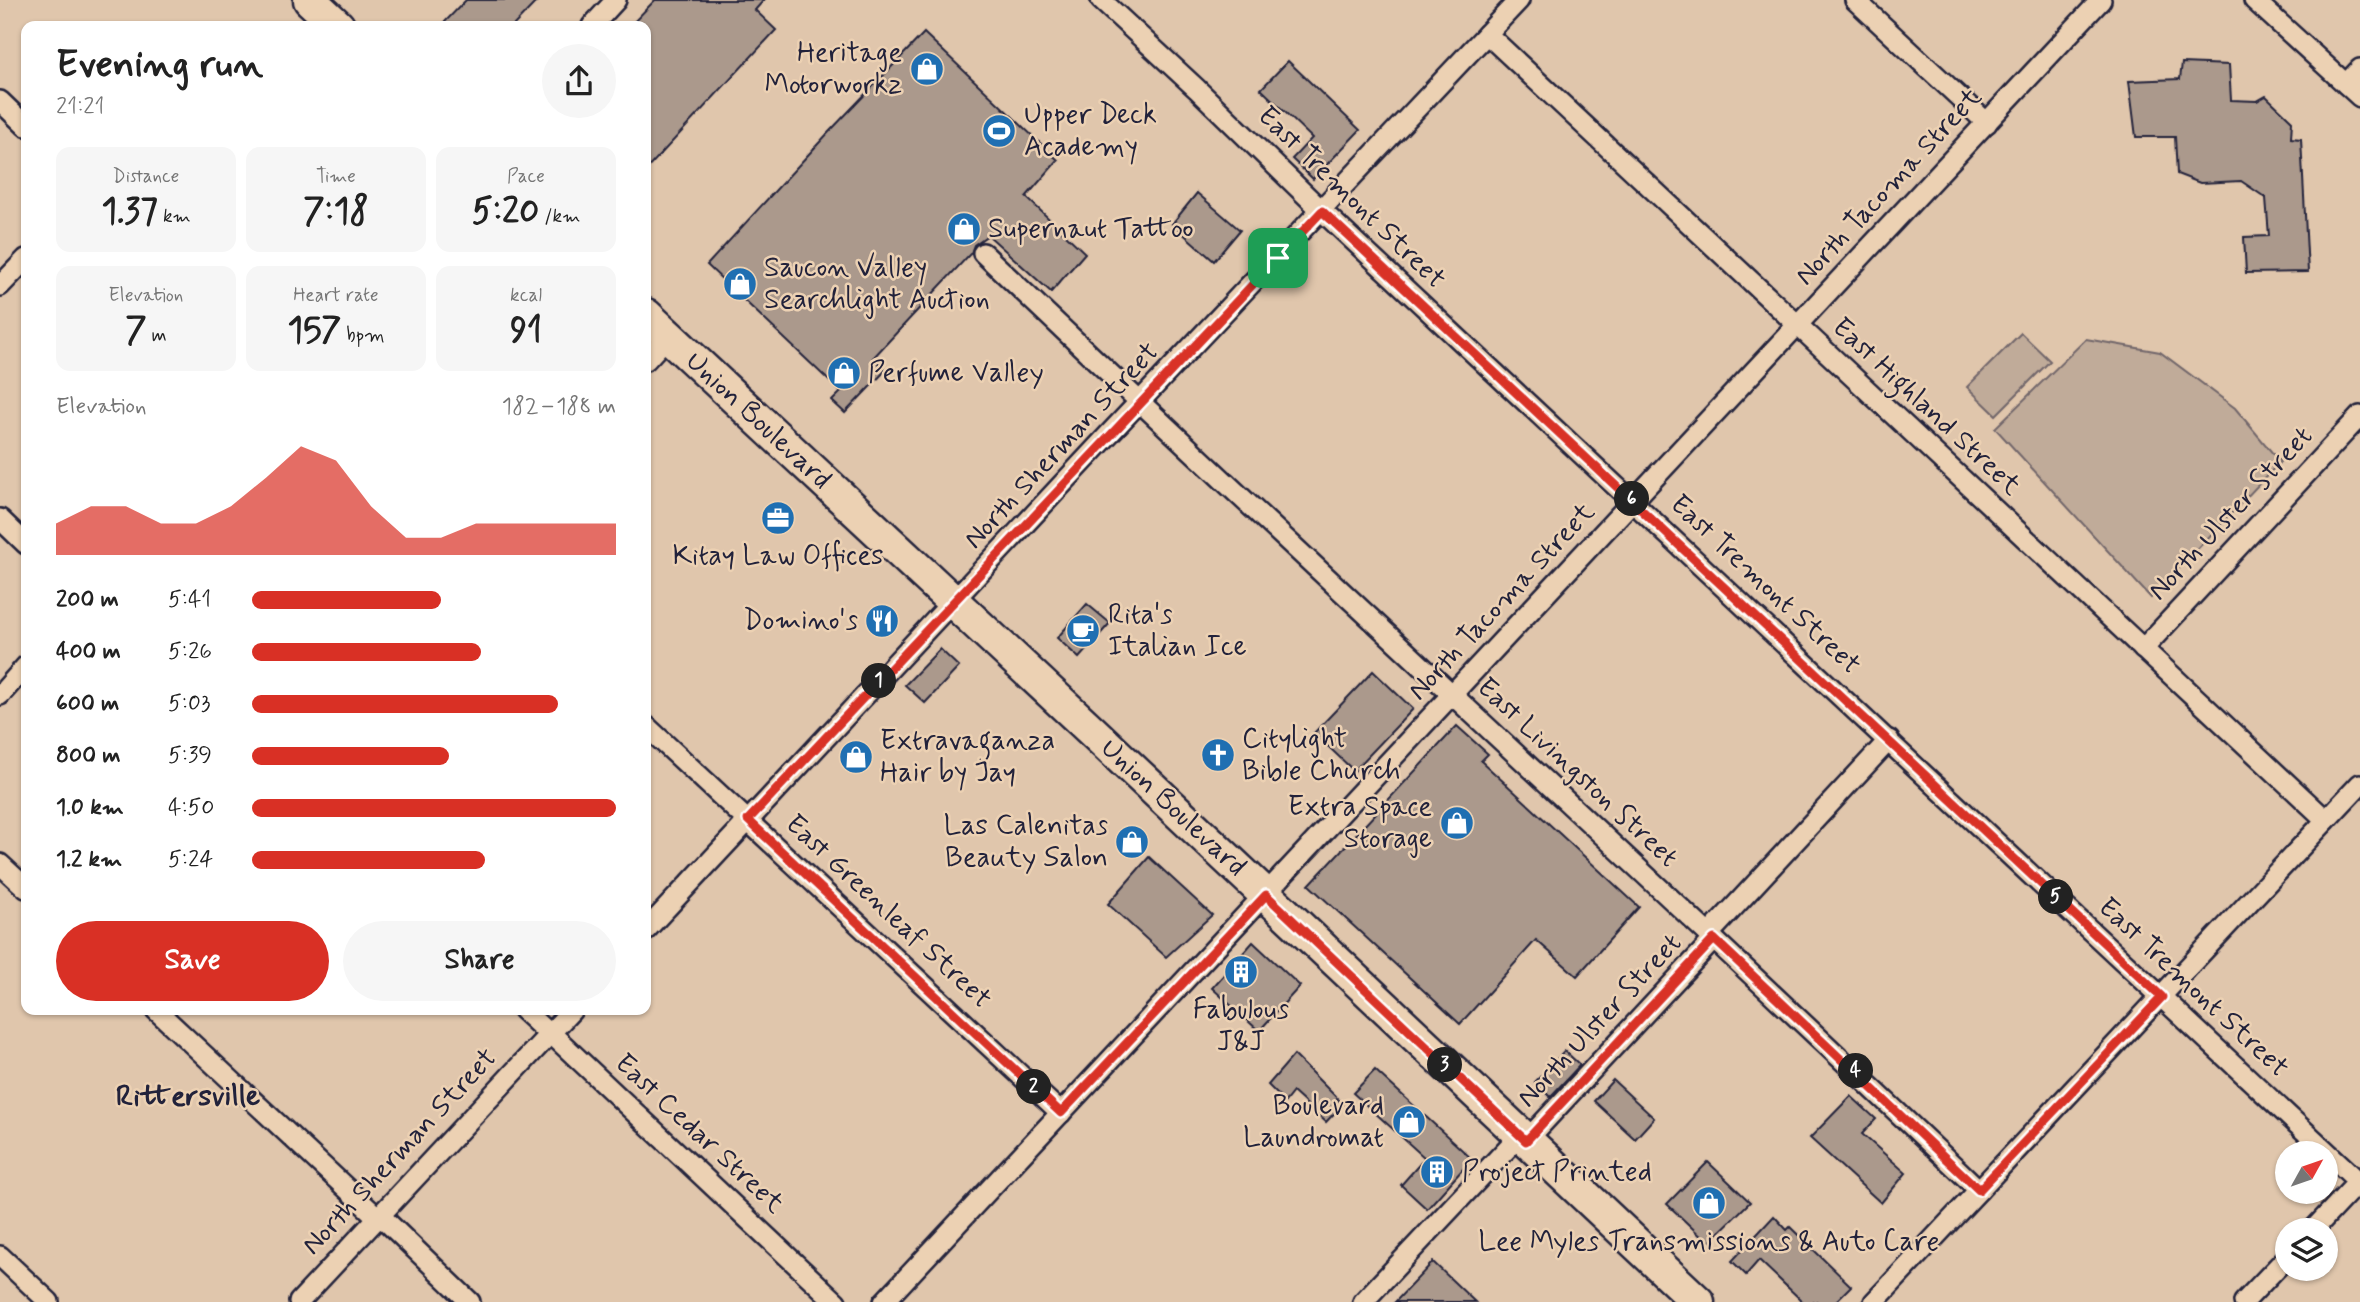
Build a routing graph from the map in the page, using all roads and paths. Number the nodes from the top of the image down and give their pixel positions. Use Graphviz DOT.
graph roads {
  1 [pos="310,0"];
  2 [pos="616,0"];
  3 [pos="1101,0"];
  4 [pos="1519,0"];
  5 [pos="1855,0"];
  6 [pos="2101,0"];
  7 [pos="2254,0"];
  8 [pos="333,21"];
  9 [pos="597,21"];
  10 [pos="1487,34"];
  11 [pos="2360,69"];
  12 [pos="2353,91"];
  13 [pos="0,101"];
  14 [pos="21,121"];
  15 [pos="1987,123"];
  16 [pos="1322,211"];
  17 [pos="983,253"];
  18 [pos="21,264"];
  19 [pos="0,286"];
  20 [pos="657,326"];
  21 [pos="1798,326"];
  22 [pos="651,345"];
  23 [pos="1141,403"];
  24 [pos="2360,416"];
  25 [pos="1634,500"];
  26 [pos="0,519"];
  27 [pos="21,539"];
  28 [pos="953,602"];
  29 [pos="2143,649"];
  30 [pos="21,672"];
  31 [pos="0,695"];
  32 [pos="1453,695"];
  33 [pos="651,731"];
  34 [pos="1889,740"];
  35 [pos="2360,784"];
  36 [pos="748,820"];
  37 [pos="2326,820"];
  38 [pos="0,864"];
  39 [pos="21,883"];
  40 [pos="1266,895"];
  41 [pos="651,925"];
  42 [pos="1712,936"];
  43 [pos="2162,997"];
  44 [pos="161,1015"];
  45 [pos="528,1015"];
  46 [pos="567,1015"];
  47 [pos="549,1034"];
  48 [pos="1061,1113"];
  49 [pos="1523,1138"];
  50 [pos="2360,1182"];
  51 [pos="1979,1190"];
  52 [pos="376,1216"];
  53 [pos="2325,1218"];
  54 [pos="0,1256"];
  55 [pos="2275,1270"];
  56 [pos="49,1302"];
  57 [pos="299,1302"];
  58 [pos="470,1302"];
  59 [pos="836,1302"];
  60 [pos="884,1302"];
  61 [pos="1363,1302"];
  62 [pos="1698,1302"];
  63 [pos="1874,1302"];
  64 [pos="2244,1302"];
  1 -- 8 [label="main road"];
  2 -- 9 [label="street"];
  3 -- 16 [label="street, East Tremont Street"];
  4 -- 10 [label="street, North Sherman Street"];
  5 -- 15 [label="street"];
  6 -- 15 [label="street, North Tacoma Street"];
  7 -- 12 [label="street"];
  10 -- 16 [label="street, North Sherman Street"];
  10 -- 21 [label="street, East Highland Street"];
  11 -- 12 [label="street"];
  13 -- 14 [label="street"];
  15 -- 21 [label="street, North Tacoma Street"];
  16 -- 23 [label="street, North Sherman Street"];
  16 -- 25 [label="street, East Tremont Street"];
  17 -- 23 [label="street, East Livingston Street"];
  18 -- 19 [label="street"];
  20 -- 22 [label="street"];
  20 -- 28 [label="main road, Union Boulevard"];
  21 -- 25 [label="street, North Tacoma Street"];
  21 -- 29 [label="street, East Highland Street"];
  23 -- 28 [label="street, North Sherman Street"];
  23 -- 32 [label="street, East Livingston Street"];
  24 -- 29 [label="street, North Ulster Street"];
  25 -- 32 [label="street, North Tacoma Street"];
  25 -- 34 [label="street, East Tremont Street"];
  26 -- 27 [label="street"];
  28 -- 36 [label="street, North Sherman Street"];
  28 -- 40 [label="main road, Union Boulevard"];
  29 -- 37 [label="street, East Highland Street"];
  30 -- 31 [label="street"];
  32 -- 40 [label="street, North Tacoma Street"];
  32 -- 42 [label="street, East Livingston Street"];
  33 -- 36 [label="street, East Greenleaf Street"];
  34 -- 42 [label="street, North Ulster Street"];
  34 -- 43 [label="street, East Tremont Street"];
  35 -- 37 [label="street"];
  36 -- 41 [label="street, North Sherman Street"];
  36 -- 48 [label="street, East Greenleaf Street"];
  37 -- 43 [label="street"];
  38 -- 39 [label="street"];
  40 -- 48 [label="street, North Tacoma Street"];
  40 -- 49 [label="main road, Union Boulevard"];
  42 -- 49 [label="street, North Ulster Street"];
  42 -- 51 [label="street, East Livingston Street"];
  43 -- 50 [label="street, East Tremont Street"];
  43 -- 51 [label="street"];
  44 -- 52 [label="street"];
  45 -- 47 [label="street, East Cedar Street"];
  46 -- 47 [label="street, North Sherman Street"];
  47 -- 52 [label="street, North Sherman Street"];
  47 -- 59 [label="street, East Cedar Street"];
  48 -- 60 [label="street, North Tacoma Street"];
  49 -- 61 [label="street, North Ulster Street"];
  49 -- 62 [label="main road, Union Boulevard"];
  50 -- 53 [label="street"];
  51 -- 63 [label="street"];
  52 -- 57 [label="street, North Sherman Street"];
  52 -- 58 [label="street"];
  54 -- 56 [label="street"];
  55 -- 64 [label="street"];
}
